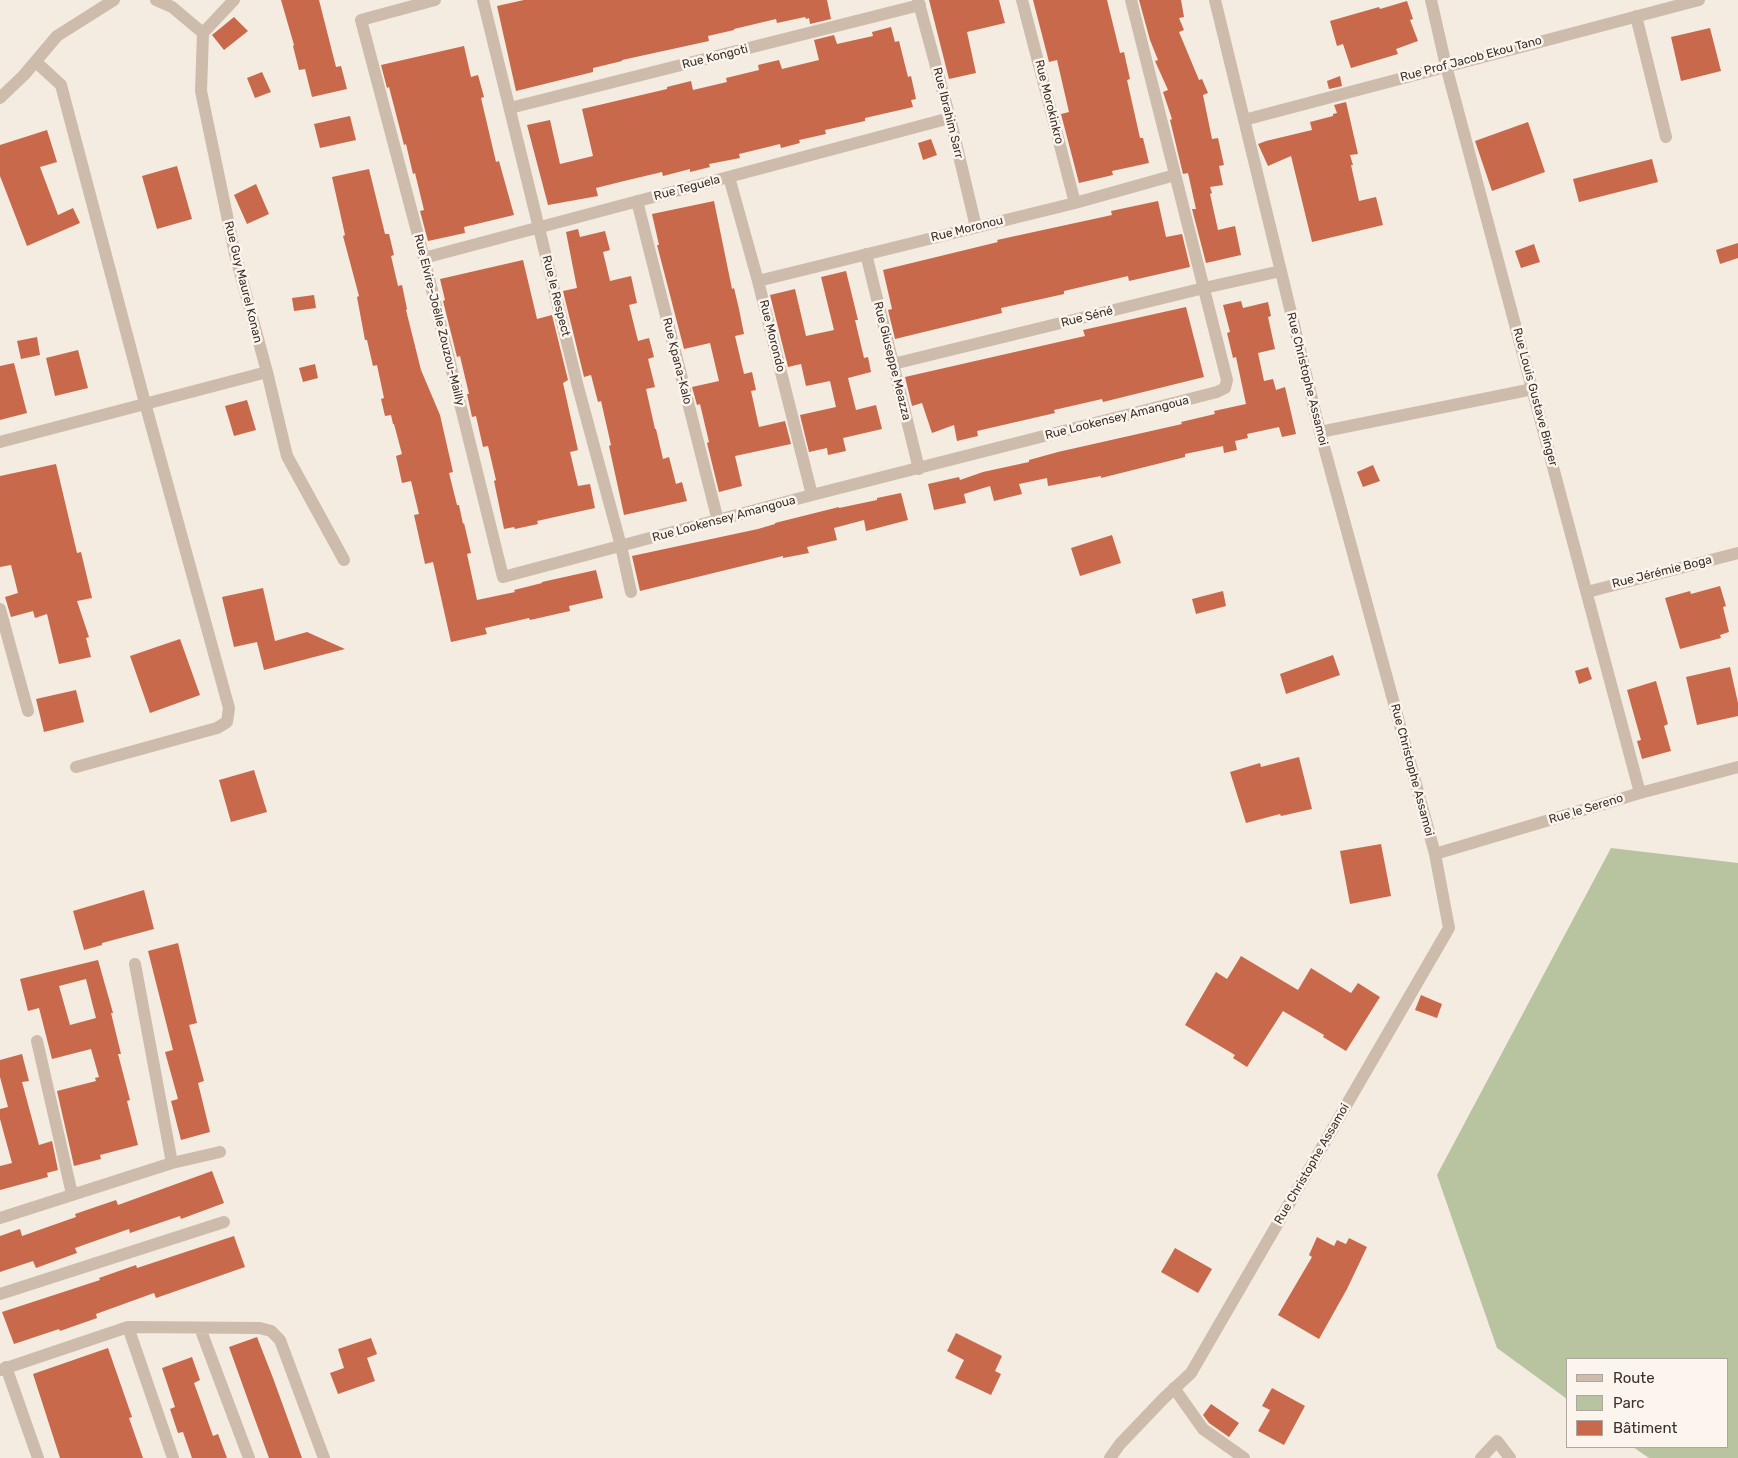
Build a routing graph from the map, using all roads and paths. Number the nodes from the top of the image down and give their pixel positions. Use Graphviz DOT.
graph roads {
  1 [pos="114,0"];
  2 [pos="156,0"];
  3 [pos="234,0"];
  4 [pos="435,0"];
  5 [pos="483,0"];
  6 [pos="1022,0"];
  7 [pos="1131,0"];
  8 [pos="1215,0"];
  9 [pos="1431,0"];
  10 [pos="1699,0"];
  11 [pos="919,2"];
  12 [pos="1636,16"];
  13 [pos="204,33"];
  14 [pos="36,62"];
  15 [pos="1446,66"];
  16 [pos="0,98"];
  17 [pos="510,108"];
  18 [pos="950,118"];
  19 [pos="1244,120"];
  20 [pos="1666,138"];
  21 [pos="1175,175"];
  22 [pos="728,177"];
  23 [pos="637,202"];
  24 [pos="1075,203"];
  25 [pos="539,227"];
  26 [pos="976,227"];
  27 [pos="866,254"];
  28 [pos="424,258"];
  29 [pos="1281,272"];
  30 [pos="758,281"];
  31 [pos="1204,288"];
  32 [pos="893,364"];
  33 [pos="267,372"];
  34 [pos="1533,389"];
  35 [pos="145,403"];
  36 [pos="1320,432"];
  37 [pos="0,442"];
  38 [pos="919,469"];
  39 [pos="812,496"];
  40 [pos="718,521"];
  41 [pos="621,546"];
  42 [pos="1738,553"];
  43 [pos="344,560"];
  44 [pos="631,592"];
  45 [pos="1587,592"];
  46 [pos="0,609"];
  47 [pos="28,711"];
  48 [pos="1738,767"];
  49 [pos="76,768"];
  50 [pos="1640,793"];
  51 [pos="1435,854"];
  52 [pos="135,964"];
  53 [pos="37,1041"];
  54 [pos="220,1152"];
  55 [pos="172,1163"];
  56 [pos="72,1194"];
  57 [pos="0,1218"];
  58 [pos="224,1222"];
  59 [pos="0,1294"];
  60 [pos="128,1327"];
  61 [pos="200,1328"];
  62 [pos="3,1369"];
  63 [pos="1174,1388"];
  64 [pos="38,1458"];
  65 [pos="173,1458"];
  66 [pos="249,1458"];
  67 [pos="324,1458"];
  68 [pos="1110,1458"];
  69 [pos="1244,1458"];
  70 [pos="1481,1458"];
  71 [pos="1510,1458"];
  1 -- 14 [label="street"];
  2 -- 13 [label="street"];
  3 -- 13 [label="street"];
  4 -- 28 [label="street, Rue Elvire-Joëlle Zouzou-Mailly"];
  5 -- 17 [label="street, Rue le Respect"];
  6 -- 24 [label="street, Rue Morokinkro"];
  7 -- 21 [label="street, Rue Lookensey Amangoua"];
  8 -- 19 [label="street, Rue Christophe Assamoi"];
  9 -- 15 [label="street, Rue Louis Gustave Binger"];
  10 -- 12 [label="street, Rue Prof Jacob Ekou Tano"];
  11 -- 17 [label="street, Rue Kongoti"];
  11 -- 18 [label="street, Rue Ibrahim Sarr"];
  12 -- 15 [label="street, Rue Prof Jacob Ekou Tano"];
  12 -- 20 [label="street"];
  13 -- 33 [label="street, Rue Guy Maurel Konan"];
  14 -- 16 [label="street"];
  14 -- 35 [label="street"];
  15 -- 19 [label="street, Rue Prof Jacob Ekou Tano"];
  15 -- 34 [label="street, Rue Louis Gustave Binger"];
  17 -- 25 [label="street, Rue le Respect"];
  18 -- 22 [label="street, Rue Teguela"];
  18 -- 26 [label="street, Rue Ibrahim Sarr"];
  19 -- 29 [label="street, Rue Christophe Assamoi"];
  21 -- 24 [label="street, Rue Moronou"];
  21 -- 31 [label="street, Rue Lookensey Amangoua"];
  22 -- 23 [label="street, Rue Teguela"];
  22 -- 30 [label="street, Rue Morondo"];
  23 -- 25 [label="street, Rue Teguela"];
  23 -- 40 [label="street, Rue Kpana-Kalo"];
  24 -- 26 [label="street, Rue Moronou"];
  25 -- 28 [label="street, Rue Teguela"];
  25 -- 41 [label="street, Rue le Respect"];
  26 -- 27 [label="street, Rue Moronou"];
  27 -- 30 [label="street, Rue Moronou"];
  27 -- 32 [label="street, Rue Giuseppe Meazza"];
  28 -- 41 [label="street, Rue Elvire-Joëlle Zouzou-Mailly"];
  29 -- 31 [label="street, Rue Séné"];
  29 -- 36 [label="street, Rue Christophe Assamoi"];
  30 -- 39 [label="street, Rue Morondo"];
  31 -- 32 [label="street, Rue Séné"];
  31 -- 38 [label="street, Rue Lookensey Amangoua"];
  32 -- 38 [label="street, Rue Giuseppe Meazza"];
  33 -- 35 [label="street"];
  33 -- 43 [label="street, Rue Guy Maurel Konan"];
  34 -- 36 [label="street"];
  34 -- 45 [label="street, Rue Louis Gustave Binger"];
  35 -- 37 [label="street"];
  35 -- 49 [label="street"];
  36 -- 51 [label="street, Rue Christophe Assamoi"];
  38 -- 39 [label="street, Rue Lookensey Amangoua"];
  39 -- 40 [label="street, Rue Lookensey Amangoua"];
  40 -- 41 [label="street, Rue Lookensey Amangoua"];
  41 -- 44 [label="street, Rue le Respect"];
  42 -- 45 [label="street, Rue Jérémie Boga"];
  45 -- 50 [label="street, Rue Louis Gustave Binger"];
  46 -- 47 [label="street"];
  48 -- 50 [label="street, Rue le Sereno"];
  50 -- 51 [label="street, Rue le Sereno"];
  51 -- 63 [label="street, Rue Christophe Assamoi"];
  52 -- 55 [label="street"];
  53 -- 56 [label="street"];
  54 -- 55 [label="street"];
  55 -- 56 [label="street"];
  56 -- 57 [label="street"];
  58 -- 59 [label="street"];
  60 -- 61 [label="street"];
  60 -- 62 [label="street"];
  60 -- 65 [label="street"];
  61 -- 66 [label="street"];
  61 -- 67 [label="street"];
  62 -- 64 [label="street"];
  63 -- 68 [label="street, Rue Christophe Assamoi"];
  63 -- 69 [label="street"];
  70 -- 71 [label="street"];
}
